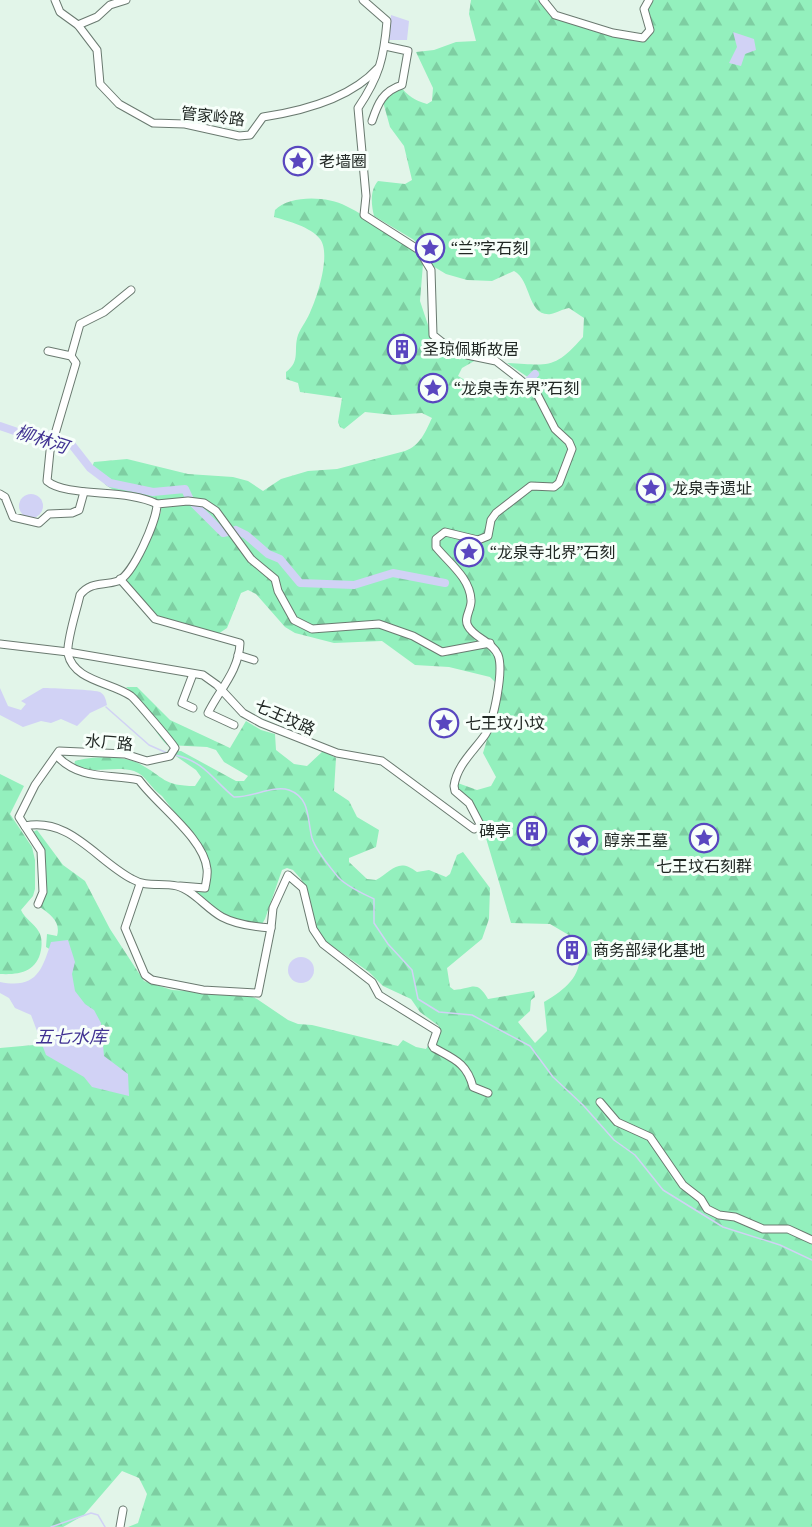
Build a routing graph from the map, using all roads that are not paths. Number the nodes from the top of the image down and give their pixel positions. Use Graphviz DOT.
graph roads {
  1 [pos="56,0"];
  2 [pos="126,0"];
  3 [pos="363,0"];
  4 [pos="543,0"];
  5 [pos="649,0"];
  6 [pos="78,25"];
  7 [pos="385,46"];
  8 [pos="380,66"];
  9 [pos="372,121"];
  10 [pos="131,290"];
  11 [pos="48,351"];
  12 [pos="71,356"];
  13 [pos="84,492"];
  14 [pos="0,494"];
  15 [pos="157,504"];
  16 [pos="120,579"];
  17 [pos="490,643"];
  18 [pos="0,644"];
  19 [pos="68,652"];
  20 [pos="238,655"];
  21 [pos="254,660"];
  22 [pos="194,674"];
  23 [pos="223,692"];
  24 [pos="193,708"];
  25 [pos="234,724"];
  26 [pos="57,756"];
  27 [pos="25,826"];
  28 [pos="140,884"];
  29 [pos="178,886"];
  30 [pos="38,904"];
  31 [pos="271,928"];
  32 [pos="488,1093"];
  33 [pos="600,1102"];
  34 [pos="812,1240"];
  35 [pos="123,1510"];
  36 [pos="120,1527"];
  1 -- 6 [label="street, 管家岭路"];
  2 -- 6 [label="street"];
  3 -- 7 [label="street"];
  4 -- 5 [label="street"];
  6 -- 8 [label="street, 管家岭路"];
  7 -- 8 [label="street"];
  7 -- 9 [label="street"];
  8 -- 17 [label="street"];
  10 -- 12 [label="street"];
  11 -- 12 [label="street"];
  12 -- 13 [label="street"];
  13 -- 14 [label="street"];
  13 -- 15 [label="street"];
  15 -- 16 [label="street"];
  15 -- 17 [label="street"];
  16 -- 19 [label="street"];
  16 -- 20 [label="street"];
  17 -- 23 [label="street, 七王坟路"];
  18 -- 19 [label="street, 七王坟路"];
  19 -- 22 [label="street, 七王坟路"];
  19 -- 26 [label="street, 水厂路"];
  20 -- 21 [label="street"];
  20 -- 23 [label="street"];
  22 -- 23 [label="street, 七王坟路"];
  22 -- 24 [label="street"];
  23 -- 25 [label="street"];
  26 -- 27 [label="street"];
  26 -- 29 [label="street"];
  27 -- 28 [label="street"];
  27 -- 30 [label="street"];
  28 -- 29 [label="street"];
  28 -- 31 [label="street"];
  29 -- 31 [label="street"];
  31 -- 32 [label="street"];
  33 -- 34 [label="street"];
  35 -- 36 [label="street"];
}
